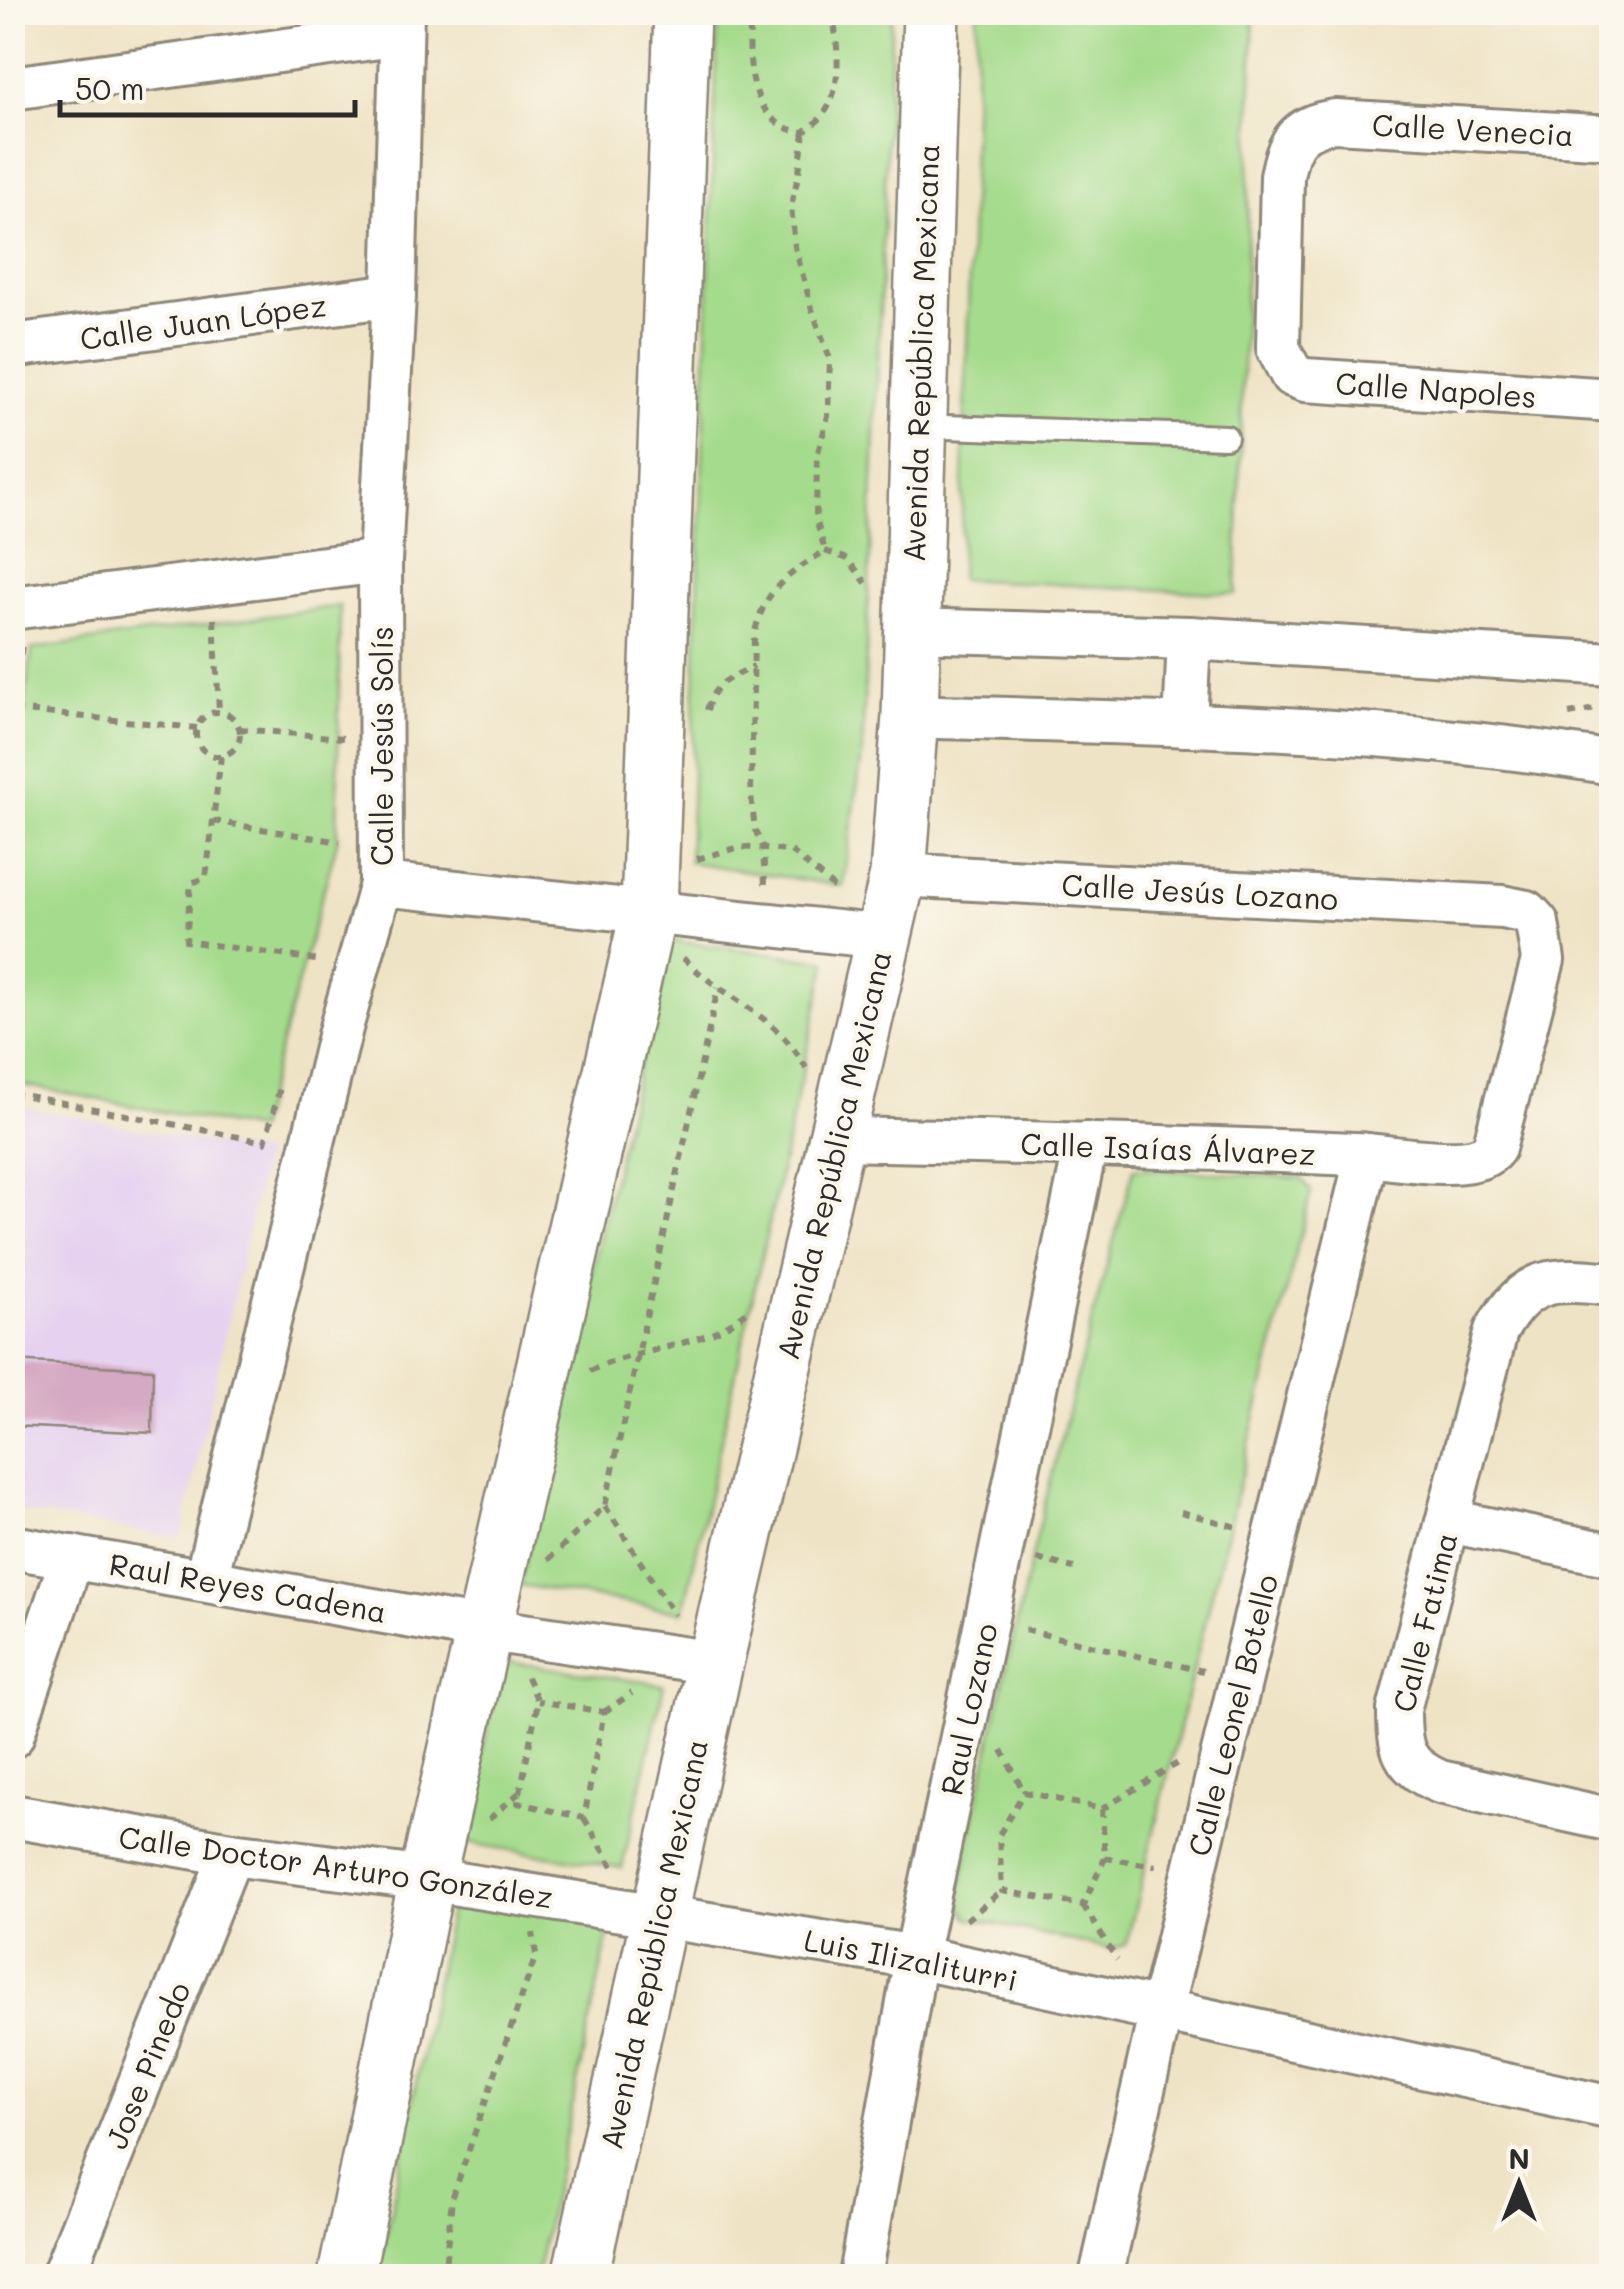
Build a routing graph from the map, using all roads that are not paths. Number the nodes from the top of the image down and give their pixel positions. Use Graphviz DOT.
graph roads {
  1 [pos="682,12"];
  2 [pos="931,12"];
  3 [pos="402,23"];
  4 [pos="12,88"];
  5 [pos="1612,138"];
  6 [pos="394,295"];
  7 [pos="12,346"];
  8 [pos="1278,348"];
  9 [pos="1612,400"];
  10 [pos="918,426"];
  11 [pos="1226,437"];
  12 [pos="380,561"];
  13 [pos="18,622"];
  14 [pos="912,630"];
  15 [pos="1189,638"];
  16 [pos="1612,664"];
  17 [pos="910,716"];
  18 [pos="1185,725"];
  19 [pos="1612,763"];
  20 [pos="381,884"];
  21 [pos="874,885"];
  22 [pos="662,926"];
  23 [pos="884,938"];
  24 [pos="837,1139"];
  25 [pos="1086,1144"];
  26 [pos="1494,1148"];
  27 [pos="1367,1155"];
  28 [pos="1612,1284"];
  29 [pos="1449,1520"];
  30 [pos="12,1547"];
  31 [pos="1612,1555"];
  32 [pos="72,1556"];
  33 [pos="206,1579"];
  34 [pos="482,1629"];
  35 [pos="715,1663"];
  36 [pos="12,1736"];
  37 [pos="12,1816"];
  38 [pos="1612,1820"];
  39 [pos="231,1854"];
  40 [pos="426,1878"];
  41 [pos="660,1914"];
  42 [pos="916,1957"];
  43 [pos="1161,2010"];
  44 [pos="1612,2108"];
  45 [pos="63,2276"];
  46 [pos="346,2276"];
  47 [pos="580,2276"];
  48 [pos="860,2276"];
  49 [pos="1102,2276"];
  1 -- 22 [label="main road"];
  2 -- 10 [label="main road, Avenida República Mexicana"];
  3 -- 4 [label="street"];
  3 -- 6 [label="street, Calle Jesús Solís"];
  5 -- 8 [label="street, Calle Venecia"];
  6 -- 7 [label="street, Calle Juan López"];
  6 -- 12 [label="street, Calle Jesús Solís"];
  8 -- 9 [label="street, Calle Napoles"];
  10 -- 11 [label="lane"];
  10 -- 14 [label="main road, Avenida República Mexicana"];
  12 -- 13 [label="street"];
  12 -- 20 [label="street, Calle Jesús Solís"];
  14 -- 15 [label="street"];
  14 -- 17 [label="main road, Avenida República Mexicana"];
  15 -- 16 [label="street"];
  15 -- 18 [label="street"];
  17 -- 18 [label="street"];
  17 -- 21 [label="main road, Avenida República Mexicana"];
  18 -- 19 [label="street"];
  20 -- 22 [label="street"];
  20 -- 33 [label="street, Calle Jesús Solís"];
  21 -- 23 [label="main road, Avenida República Mexicana"];
  21 -- 26 [label="street, Calle Jesús Lozano"];
  22 -- 23 [label="street"];
  22 -- 34 [label="main road"];
  23 -- 24 [label="main road, Avenida República Mexicana"];
  24 -- 25 [label="street, Calle Isaías Álvarez"];
  24 -- 35 [label="main road, Avenida República Mexicana"];
  25 -- 27 [label="street, Calle Isaías Álvarez"];
  25 -- 42 [label="street, Raul Lozano"];
  26 -- 27 [label="street, Calle Isaías Álvarez"];
  27 -- 43 [label="street, Calle Leonel Botello"];
  28 -- 29 [label="street, Calle Fatima"];
  29 -- 31 [label="street"];
  29 -- 38 [label="street, Calle Fatima"];
  30 -- 32 [label="street, Raul Reyes Cadena"];
  32 -- 33 [label="street, Raul Reyes Cadena"];
  32 -- 36 [label="street"];
  33 -- 34 [label="street, Raul Reyes Cadena"];
  34 -- 35 [label="street, Raul Reyes Cadena"];
  34 -- 40 [label="main road"];
  35 -- 41 [label="main road, Avenida República Mexicana"];
  37 -- 39 [label="street, Calle Doctor Arturo González"];
  39 -- 40 [label="street, Calle Doctor Arturo González"];
  39 -- 45 [label="street, Jose Pinedo"];
  40 -- 41 [label="street, Calle Doctor Arturo González"];
  40 -- 46 [label="main road"];
  41 -- 42 [label="street, Luis Ilizaliturri"];
  41 -- 47 [label="main road, Avenida República Mexicana"];
  42 -- 43 [label="street, Luis Ilizaliturri"];
  42 -- 48 [label="street, Raul Lozano"];
  43 -- 44 [label="street, Luis Ilizaliturri"];
  43 -- 49 [label="street, Calle Leonel Botello"];
}
